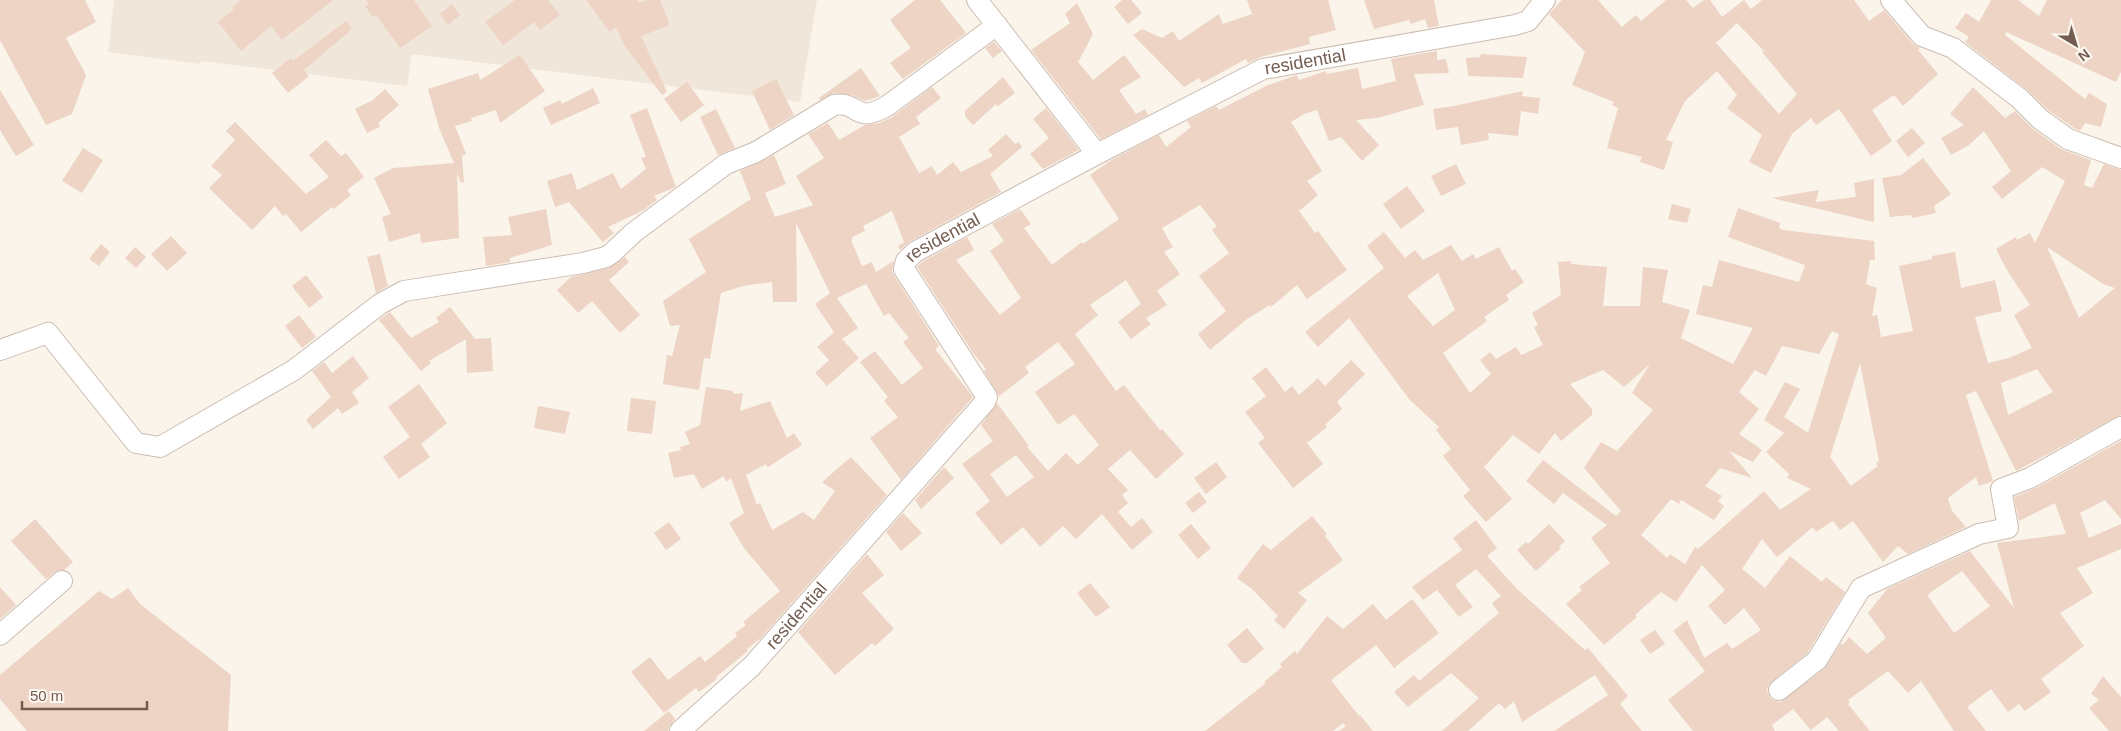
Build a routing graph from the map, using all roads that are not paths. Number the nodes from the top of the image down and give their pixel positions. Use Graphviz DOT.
graph roads {
  1 [pos="976,0"];
  2 [pos="1545,0"];
  3 [pos="1891,0"];
  4 [pos="997,25"];
  5 [pos="1097,154"];
  6 [pos="2121,158"];
  7 [pos="0,350"];
  8 [pos="2121,426"];
  9 [pos="62,582"];
  10 [pos="0,635"];
  11 [pos="1779,690"];
  12 [pos="680,731"];
  1 -- 4 [label="street"];
  2 -- 5 [label="street, residential"];
  3 -- 6 [label="street"];
  4 -- 5 [label="street"];
  4 -- 7 [label="street"];
  5 -- 12 [label="street, residential"];
  8 -- 11 [label="street"];
  9 -- 10 [label="street"];
}
